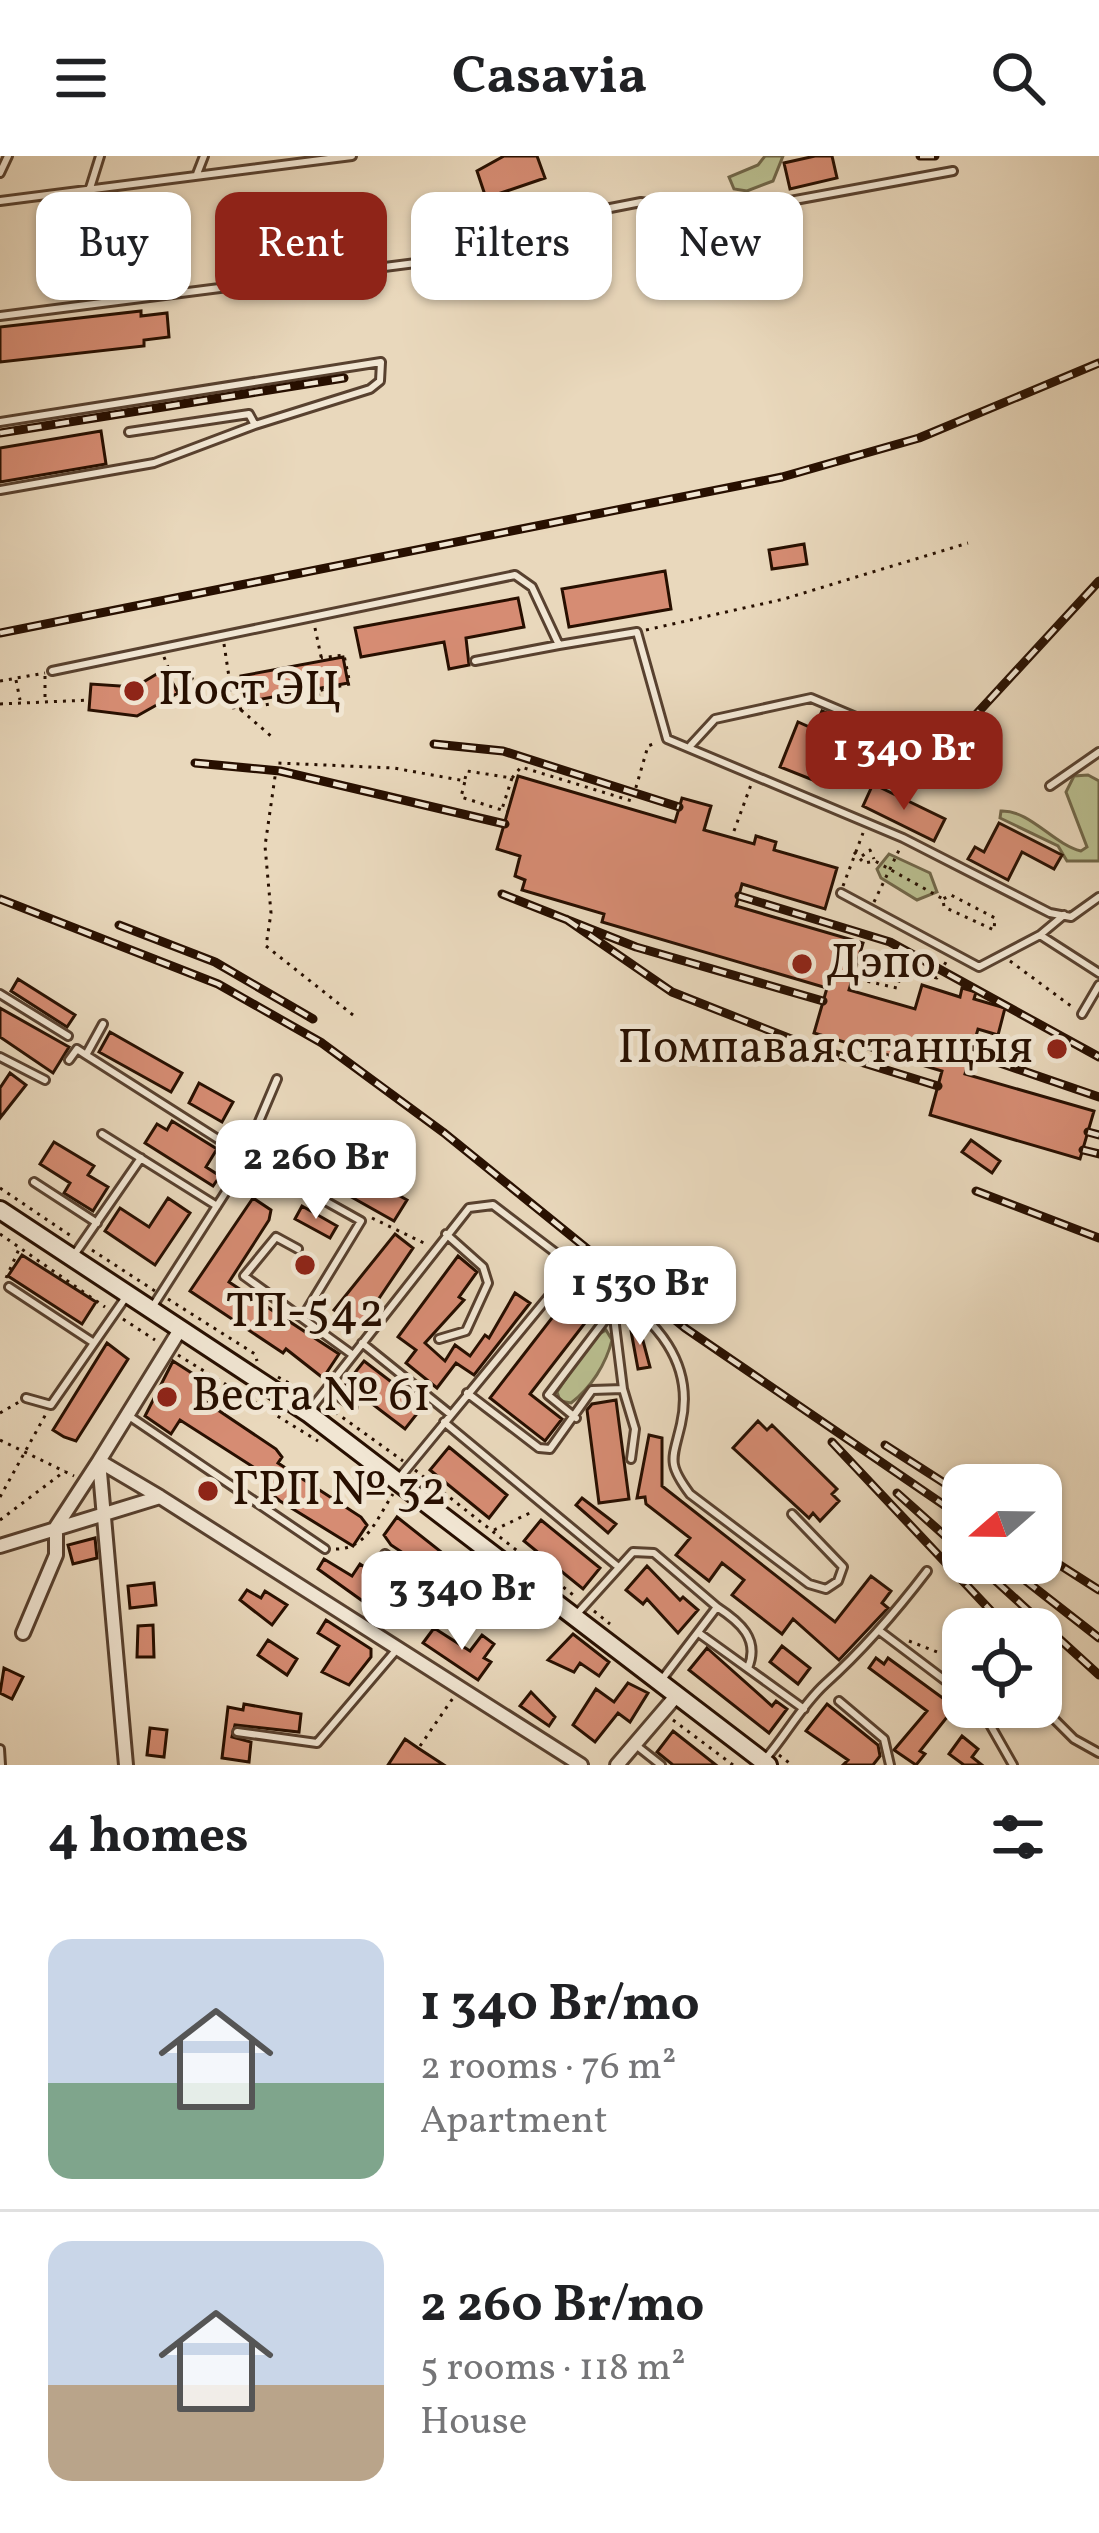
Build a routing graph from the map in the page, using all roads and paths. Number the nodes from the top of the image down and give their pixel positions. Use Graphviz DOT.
graph roads {
  1 [pos="8,156"];
  2 [pos="100,156"];
  3 [pos="204,156"];
  4 [pos="279,156"];
  5 [pos="352,156"];
  6 [pos="274,166"];
  7 [pos="953,171"];
  8 [pos="0,173"];
  9 [pos="197,175"];
  10 [pos="90,188"];
  11 [pos="0,201"];
  12 [pos="0,316"];
  13 [pos="0,422"];
  14 [pos="255,425"];
  15 [pos="129,432"];
  16 [pos="0,490"];
  17 [pos="968,543"];
  18 [pos="314,620"];
  19 [pos="637,632"];
  20 [pos="224,638"];
  21 [pos="560,645"];
  22 [pos="161,650"];
  23 [pos="475,661"];
  24 [pos="49,672"];
  25 [pos="16,678"];
  26 [pos="0,681"];
  27 [pos="232,698"];
  28 [pos="45,699"];
  29 [pos="90,700"];
  30 [pos="20,702"];
  31 [pos="0,704"];
  32 [pos="240,709"];
  33 [pos="272,737"];
  34 [pos="668,739"];
  35 [pos="691,745"];
  36 [pos="877,746"];
  37 [pos="1099,752"];
  38 [pos="512,778"];
  39 [pos="754,778"];
  40 [pos="465,781"];
  41 [pos="1050,787"];
  42 [pos="867,823"];
  43 [pos="734,831"];
  44 [pos="903,838"];
  45 [pos="854,852"];
  46 [pos="861,857"];
  47 [pos="875,862"];
  48 [pos="889,869"];
  49 [pos="841,893"];
  50 [pos="1099,898"];
  51 [pos="943,899"];
  52 [pos="870,911"];
  53 [pos="1064,915"];
  54 [pos="1040,935"];
  55 [pos="950,955"];
  56 [pos="1004,956"];
  57 [pos="902,971"];
  58 [pos="1099,973"];
  59 [pos="1099,985"];
  60 [pos="0,994"];
  61 [pos="1082,1014"];
  62 [pos="353,1015"];
  63 [pos="103,1024"];
  64 [pos="68,1036"];
  65 [pos="86,1055"];
  66 [pos="0,1057"];
  67 [pos="68,1060"];
  68 [pos="277,1079"];
  69 [pos="45,1080"];
  70 [pos="102,1134"];
  71 [pos="243,1155"];
  72 [pos="141,1158"];
  73 [pos="34,1182"];
  74 [pos="217,1206"];
  75 [pos="0,1210"];
  76 [pos="362,1221"];
  77 [pos="97,1222"];
  78 [pos="0,1234"];
  79 [pos="446,1234"];
  80 [pos="20,1248"];
  81 [pos="298,1249"];
  82 [pos="435,1249"];
  83 [pos="72,1258"];
  84 [pos="573,1267"];
  85 [pos="9,1287"];
  86 [pos="608,1291"];
  87 [pos="128,1294"];
  88 [pos="151,1309"];
  89 [pos="614,1309"];
  90 [pos="115,1313"];
  91 [pos="302,1318"];
  92 [pos="181,1328"];
  93 [pos="440,1339"];
  94 [pos="94,1343"];
  95 [pos="362,1343"];
  96 [pos="166,1348"];
  97 [pos="353,1355"];
  98 [pos="328,1388"];
  99 [pos="623,1390"];
  100 [pos="467,1393"];
  101 [pos="26,1398"];
  102 [pos="51,1405"];
  103 [pos="353,1407"];
  104 [pos="0,1413"];
  105 [pos="308,1413"];
  106 [pos="127,1414"];
  107 [pos="450,1414"];
  108 [pos="576,1418"];
  109 [pos="444,1422"];
  110 [pos="0,1440"];
  111 [pos="323,1444"];
  112 [pos="27,1453"];
  113 [pos="631,1459"];
  114 [pos="99,1461"];
  115 [pos="64,1471"];
  116 [pos="85,1481"];
  117 [pos="396,1486"];
  118 [pos="0,1497"];
  119 [pos="160,1497"];
  120 [pos="544,1506"];
  121 [pos="104,1512"];
  122 [pos="792,1514"];
  123 [pos="0,1520"];
  124 [pos="56,1527"];
  125 [pos="488,1537"];
  126 [pos="362,1543"];
  127 [pos="0,1546"];
  128 [pos="326,1549"];
  129 [pos="385,1553"];
  130 [pos="616,1565"];
  131 [pos="927,1571"];
  132 [pos="717,1607"];
  133 [pos="576,1615"];
  134 [pos="881,1632"];
  135 [pos="23,1633"];
  136 [pos="698,1634"];
  137 [pos="892,1640"];
  138 [pos="398,1648"];
  139 [pos="942,1653"];
  140 [pos="748,1668"];
  141 [pos="942,1678"];
  142 [pos="660,1681"];
  143 [pos="460,1686"];
  144 [pos="677,1695"];
  145 [pos="839,1700"];
  146 [pos="804,1709"];
  147 [pos="662,1711"];
  148 [pos="1062,1726"];
  149 [pos="993,1728"];
  150 [pos="237,1732"];
  151 [pos="634,1744"];
  152 [pos="420,1746"];
  153 [pos="0,1749"];
  154 [pos="1099,1753"];
  155 [pos="766,1763"];
  156 [pos="2,1765"];
  157 [pos="126,1765"];
  158 [pos="581,1765"];
  159 [pos="617,1765"];
  160 [pos="661,1765"];
  161 [pos="733,1765"];
  162 [pos="890,1765"];
  163 [pos="1013,1765"];
  1 -- 8 [label="lane"];
  2 -- 10 [label="lane"];
  3 -- 9 [label="lane"];
  4 -- 6 [label="lane"];
  5 -- 6 [label="lane"];
  6 -- 9 [label="lane"];
  7 -- 12 [label="lane"];
  9 -- 10 [label="lane"];
  10 -- 11 [label="lane"];
  13 -- 14 [label="lane"];
  14 -- 15 [label="lane"];
  14 -- 16 [label="lane"];
  17 -- 19 [label="path"];
  18 -- 20 [label="lane"];
  18 -- 21 [label="lane"];
  18 -- 32 [label="path"];
  19 -- 21 [label="lane"];
  19 -- 34 [label="lane"];
  20 -- 22 [label="lane"];
  20 -- 27 [label="path"];
  21 -- 23 [label="lane"];
  22 -- 24 [label="lane"];
  22 -- 27 [label="path"];
  24 -- 25 [label="path"];
  24 -- 28 [label="path"];
  25 -- 26 [label="path"];
  25 -- 30 [label="path"];
  27 -- 32 [label="path"];
  28 -- 29 [label="path"];
  28 -- 30 [label="path"];
  30 -- 31 [label="path"];
  32 -- 33 [label="path"];
  34 -- 35 [label="lane"];
  34 -- 38 [label="path"];
  35 -- 36 [label="lane"];
  35 -- 39 [label="lane"];
  37 -- 41 [label="lane"];
  38 -- 40 [label="path"];
  38 -- 40 [label="path"];
  39 -- 42 [label="lane"];
  39 -- 43 [label="path"];
  40 -- 62 [label="path"];
  42 -- 44 [label="lane"];
  42 -- 45 [label="path"];
  44 -- 48 [label="path"];
  44 -- 53 [label="lane"];
  45 -- 46 [label="path"];
  45 -- 49 [label="path"];
  46 -- 47 [label="path"];
  46 -- 47 [label="path"];
  47 -- 48 [label="path"];
  48 -- 51 [label="path"];
  48 -- 52 [label="path"];
  49 -- 52 [label="lane"];
  50 -- 53 [label="lane"];
  51 -- 51 [label="path"];
  52 -- 55 [label="lane"];
  53 -- 54 [label="lane"];
  54 -- 56 [label="lane"];
  54 -- 58 [label="lane"];
  55 -- 56 [label="lane"];
  55 -- 57 [label="path"];
  56 -- 61 [label="path"];
  57 -- 57 [label="path"];
  59 -- 61 [label="lane"];
  60 -- 64 [label="lane"];
  63 -- 65 [label="lane"];
  65 -- 67 [label="lane"];
  65 -- 71 [label="lane"];
  66 -- 69 [label="lane"];
  68 -- 71 [label="lane"];
  70 -- 72 [label="lane"];
  71 -- 74 [label="lane"];
  71 -- 76 [label="lane"];
  72 -- 74 [label="lane"];
  72 -- 77 [label="lane"];
  73 -- 77 [label="lane"];
  74 -- 88 [label="lane"];
  75 -- 83 [label="main road"];
  76 -- 82 [label="path"];
  76 -- 91 [label="lane"];
  77 -- 83 [label="lane"];
  78 -- 80 [label="path"];
  79 -- 82 [label="lane"];
  79 -- 84 [label="lane"];
  79 -- 93 [label="lane"];
  80 -- 85 [label="path"];
  80 -- 90 [label="path"];
  81 -- 91 [label="lane"];
  82 -- 95 [label="lane"];
  83 -- 87 [label="main road"];
  84 -- 86 [label="lane"];
  84 -- 100 [label="lane"];
  85 -- 94 [label="lane"];
  86 -- 89 [label="lane"];
  86 -- 122 [label="lane"];
  87 -- 88 [label="main road"];
  87 -- 90 [label="lane"];
  88 -- 92 [label="main road"];
  89 -- 99 [label="lane"];
  89 -- 108 [label="lane"];
  90 -- 94 [label="lane"];
  90 -- 96 [label="path"];
  91 -- 97 [label="lane"];
  92 -- 96 [label="street"];
  92 -- 105 [label="main road"];
  94 -- 102 [label="lane"];
  95 -- 97 [label="lane"];
  95 -- 107 [label="lane"];
  96 -- 106 [label="street"];
  96 -- 111 [label="path"];
  97 -- 98 [label="lane"];
  98 -- 103 [label="lane"];
  98 -- 105 [label="lane"];
  99 -- 108 [label="lane"];
  99 -- 113 [label="lane"];
  100 -- 107 [label="lane"];
  100 -- 108 [label="lane"];
  101 -- 102 [label="lane"];
  101 -- 104 [label="path"];
  102 -- 112 [label="path"];
  105 -- 117 [label="main road"];
  106 -- 114 [label="street"];
  106 -- 128 [label="lane"];
  107 -- 109 [label="lane"];
  109 -- 117 [label="lane"];
  109 -- 120 [label="lane"];
  110 -- 112 [label="path"];
  112 -- 115 [label="path"];
  112 -- 118 [label="path"];
  114 -- 116 [label="street"];
  114 -- 119 [label="street"];
  114 -- 121 [label="street"];
  115 -- 116 [label="path"];
  115 -- 123 [label="path"];
  116 -- 124 [label="street"];
  117 -- 125 [label="main road"];
  117 -- 126 [label="path"];
  119 -- 121 [label="street"];
  119 -- 138 [label="street"];
  120 -- 125 [label="path"];
  120 -- 130 [label="lane"];
  121 -- 124 [label="street"];
  121 -- 157 [label="street"];
  124 -- 127 [label="street"];
  124 -- 135 [label="street"];
  125 -- 129 [label="lane"];
  125 -- 133 [label="main road"];
  126 -- 128 [label="path"];
  126 -- 129 [label="path"];
  130 -- 132 [label="lane"];
  130 -- 133 [label="lane"];
  131 -- 134 [label="lane"];
  132 -- 136 [label="lane"];
  132 -- 140 [label="lane"];
  133 -- 142 [label="main road"];
  134 -- 137 [label="lane"];
  134 -- 146 [label="lane"];
  136 -- 140 [label="lane"];
  136 -- 142 [label="lane"];
  137 -- 139 [label="path"];
  137 -- 141 [label="lane"];
  138 -- 143 [label="street"];
  138 -- 150 [label="lane"];
  140 -- 146 [label="lane"];
  142 -- 144 [label="main road"];
  143 -- 152 [label="path"];
  143 -- 158 [label="street"];
  144 -- 147 [label="street"];
  144 -- 155 [label="main road"];
  145 -- 162 [label="lane"];
  146 -- 155 [label="lane"];
  147 -- 151 [label="street"];
  147 -- 161 [label="path"];
  148 -- 154 [label="lane"];
  149 -- 163 [label="lane"];
  151 -- 159 [label="street"];
  151 -- 160 [label="lane"];
  153 -- 156 [label="lane"];
}
